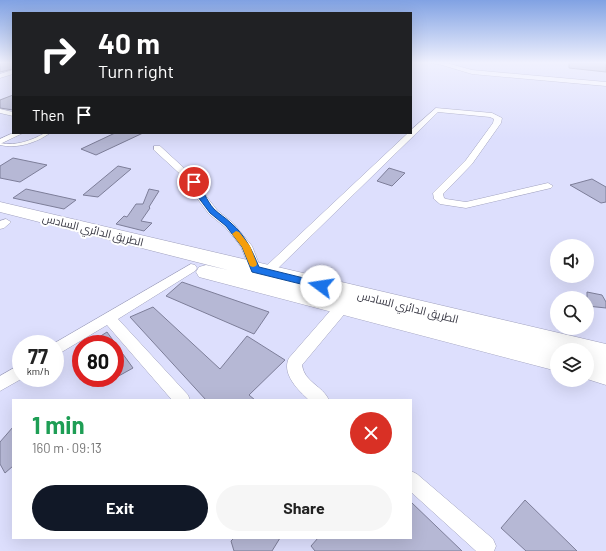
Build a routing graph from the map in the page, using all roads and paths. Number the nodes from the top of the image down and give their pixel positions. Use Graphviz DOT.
graph roads {
  1 [pos="0,111"];
  2 [pos="12,114"];
  3 [pos="412,132"];
  4 [pos="17,134"];
  5 [pos="46,134"];
  6 [pos="410,134"];
  7 [pos="0,143"];
  8 [pos="157,148"];
  9 [pos="548,186"];
  10 [pos="2,219"];
  11 [pos="191,268"];
  12 [pos="261,271"];
  13 [pos="342,307"];
  14 [pos="109,318"];
  15 [pos="64,345"];
  16 [pos="606,355"];
  17 [pos="550,358"];
  18 [pos="594,370"];
  19 [pos="606,373"];
  20 [pos="12,377"];
  21 [pos="0,384"];
  22 [pos="181,399"];
  23 [pos="319,399"];
  24 [pos="412,481"];
  25 [pos="486,546"];
  1 -- 2 [label="street"];
  3 -- 9 [label="street"];
  4 -- 7 [label="street"];
  5 -- 7 [label="lane"];
  6 -- 12 [label="street"];
  8 -- 12 [label="street"];
  10 -- 11 [label="highway, الطريق الدائري السادس"];
  10 -- 12 [label="highway, الطريق الدائري السادس"];
  11 -- 13 [label="highway, الطريق الدائري السادس"];
  11 -- 14 [label="street"];
  12 -- 16 [label="highway, الطريق الدائري السادس"];
  13 -- 17 [label="highway, الطريق الدائري السادس"];
  13 -- 23 [label="street"];
  14 -- 15 [label="street"];
  14 -- 22 [label="street"];
  18 -- 19 [label="highway"];
  20 -- 21 [label="street"];
  24 -- 25 [label="street"];
}
